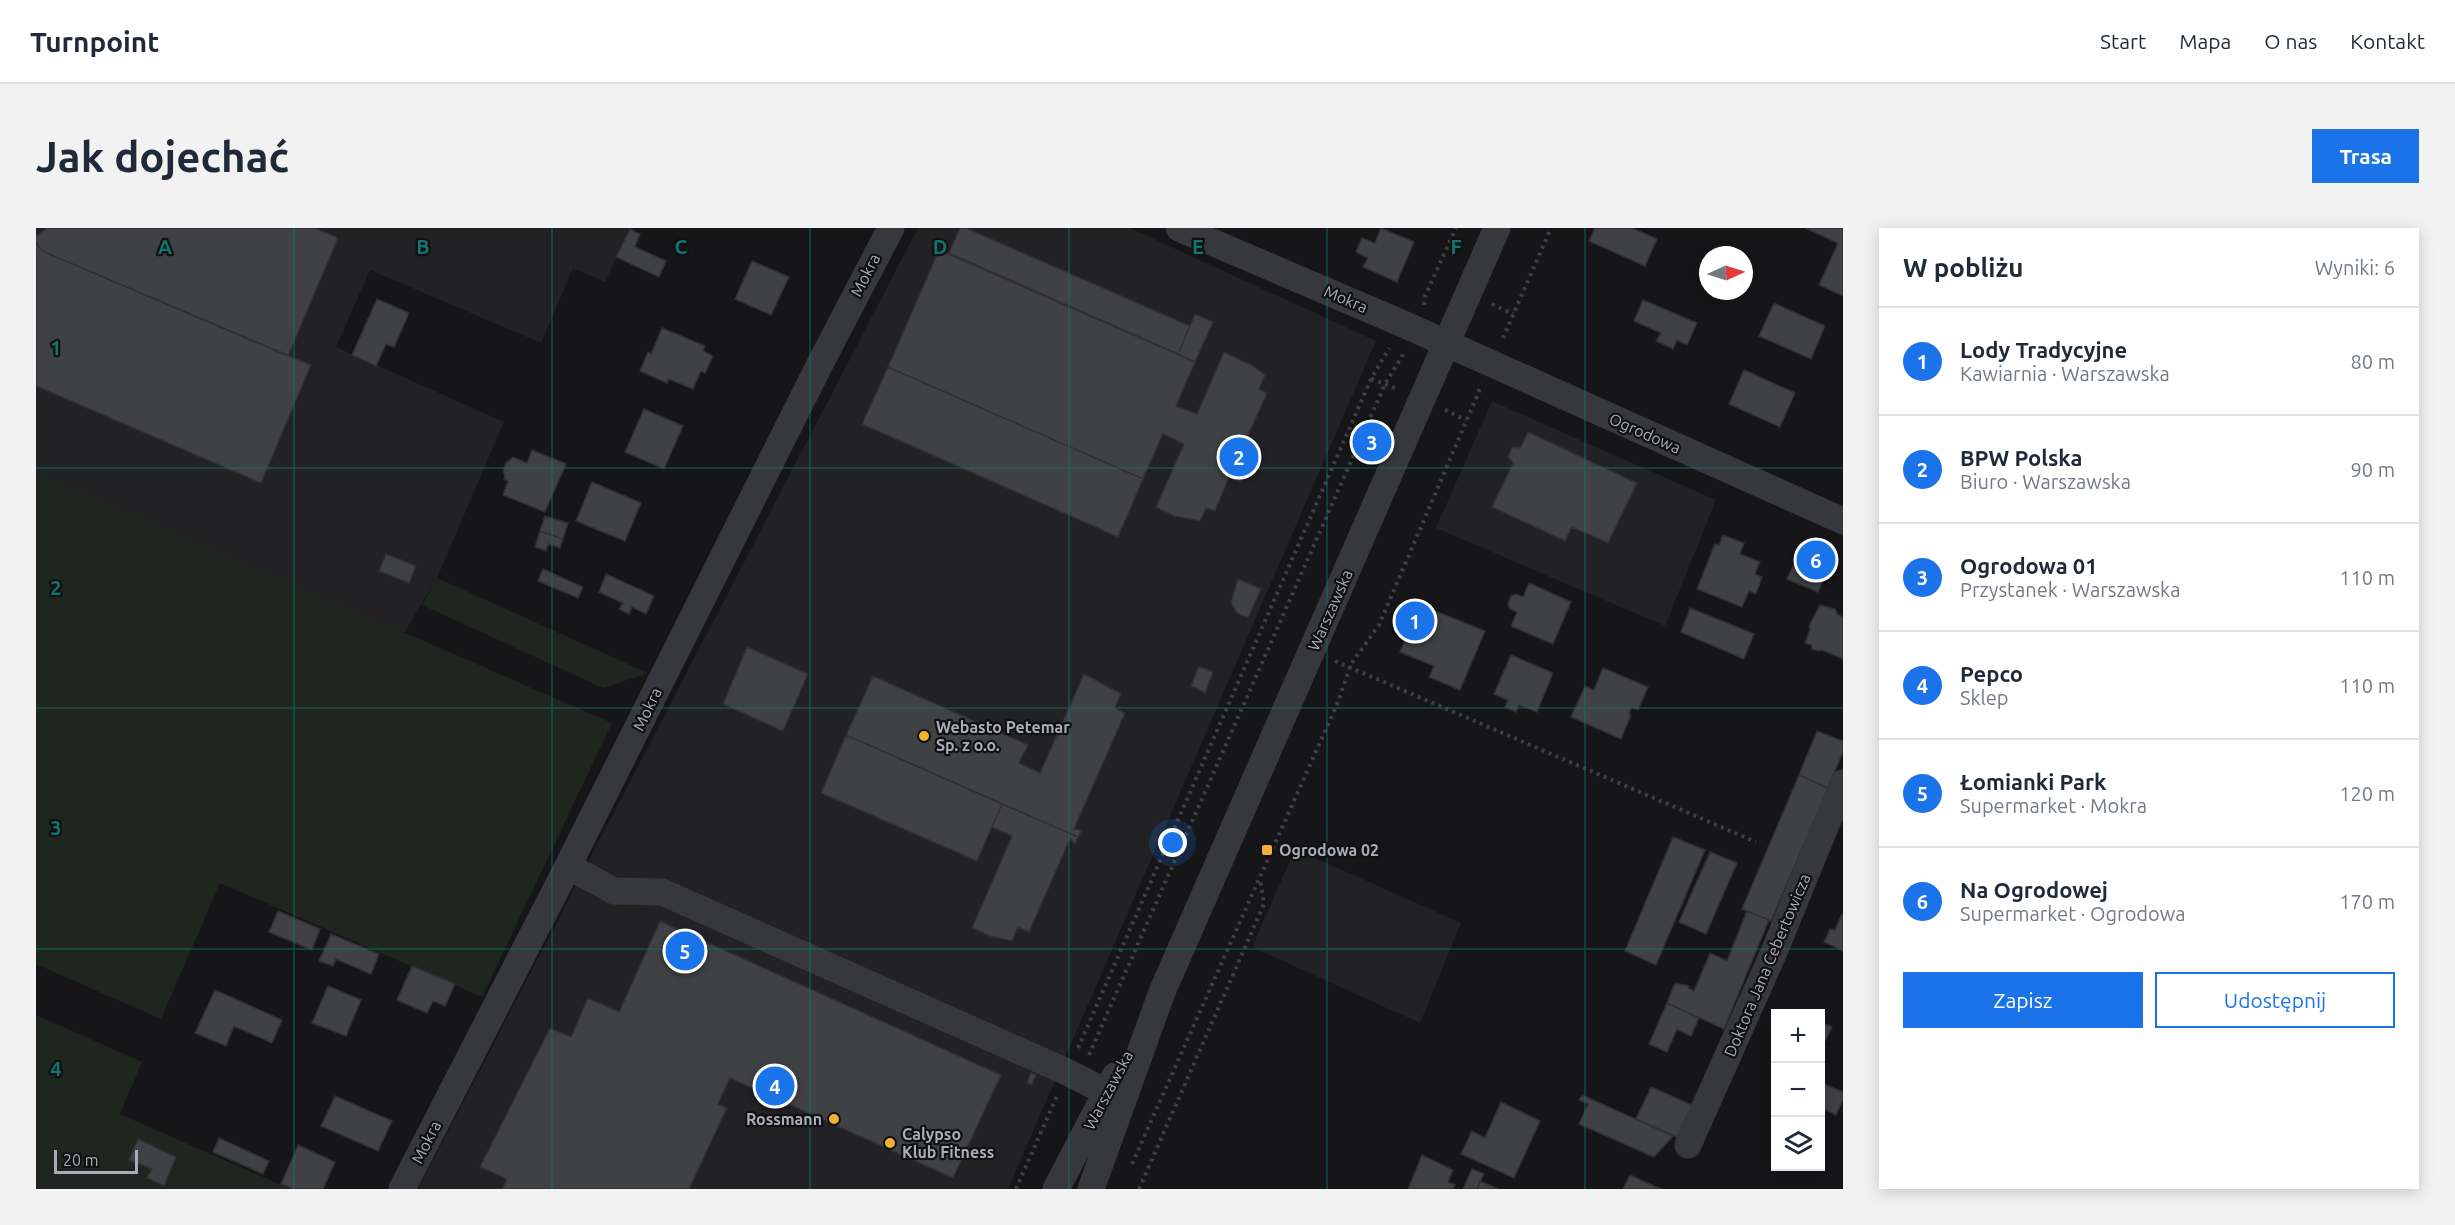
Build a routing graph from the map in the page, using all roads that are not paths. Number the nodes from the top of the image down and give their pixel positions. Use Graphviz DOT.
graph roads {
  1 [pos="891,228"];
  2 [pos="1179,228"];
  3 [pos="1497,228"];
  4 [pos="1447,344"];
  5 [pos="1843,521"];
  6 [pos="1843,783"];
  7 [pos="568,866"];
  8 [pos="1162,992"];
  9 [pos="1106,1092"];
  10 [pos="1688,1145"];
  11 [pos="1061,1178"];
  12 [pos="1092,1184"];
  13 [pos="402,1189"];
  1 -- 7 [label="street, Mokra"];
  2 -- 4 [label="street, Mokra"];
  3 -- 4 [label="street, Warszawska"];
  4 -- 5 [label="street, Ogrodowa"];
  4 -- 8 [label="street, Warszawska"];
  6 -- 10 [label="street, Doktora Jana Cebertowicza"];
  7 -- 9 [label="street"];
  7 -- 13 [label="street, Mokra"];
  8 -- 9 [label="street, Warszawska"];
  8 -- 12 [label="street, Warszawska"];
  9 -- 11 [label="street, Warszawska"];
  11 -- 12 [label="street"];
}
